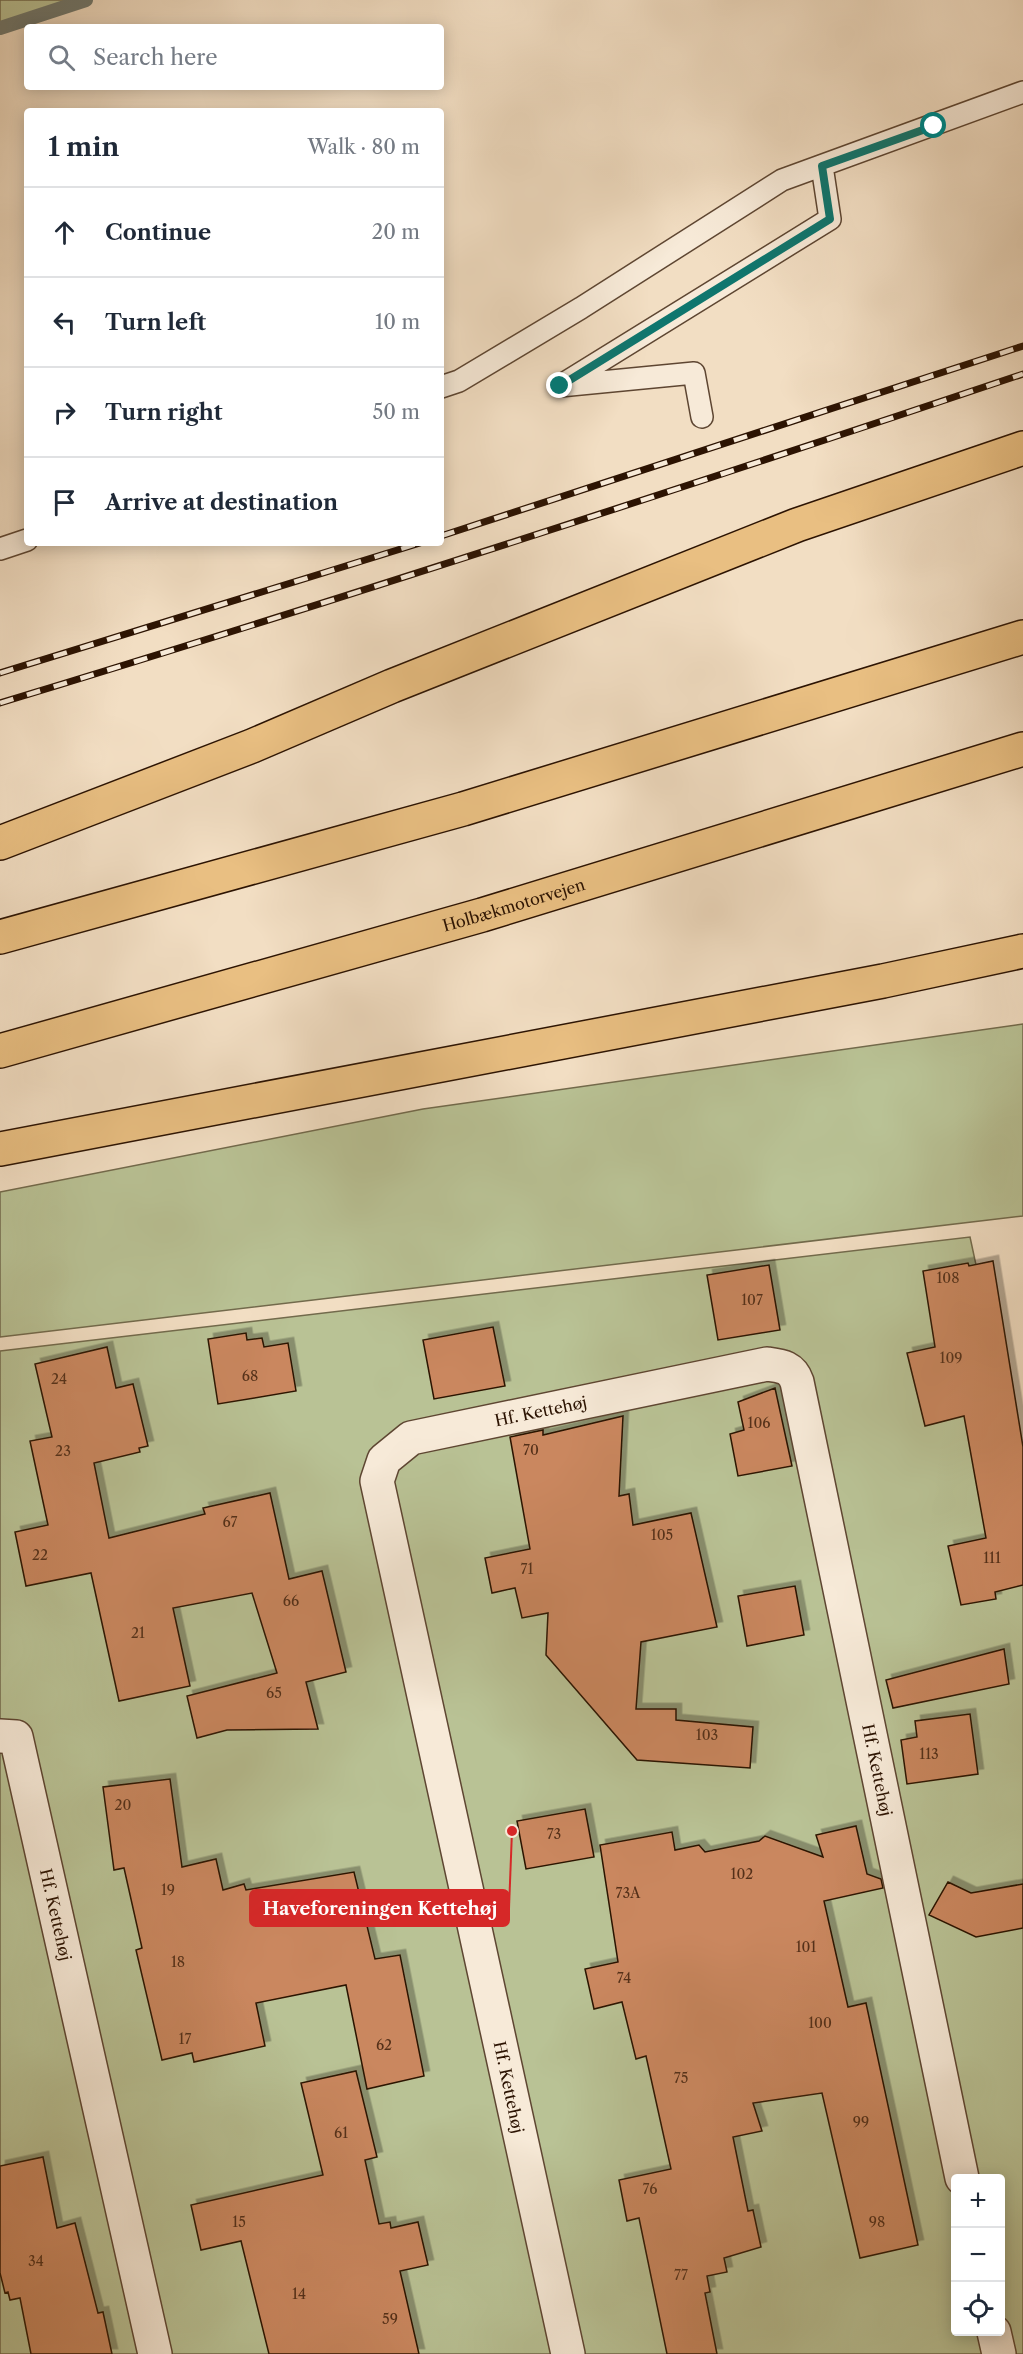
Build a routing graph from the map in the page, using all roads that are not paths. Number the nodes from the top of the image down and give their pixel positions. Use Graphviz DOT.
graph roads {
  1 [pos="1023,92"];
  2 [pos="822,166"];
  3 [pos="444,386"];
  4 [pos="702,417"];
  5 [pos="1023,448"];
  6 [pos="24,541"];
  7 [pos="0,549"];
  8 [pos="1023,637"];
  9 [pos="1023,749"];
  10 [pos="0,843"];
  11 [pos="0,937"];
  12 [pos="1023,951"];
  13 [pos="0,1051"];
  14 [pos="0,1149"];
  15 [pos="0,1736"];
  16 [pos="961,2174"];
  17 [pos="995,2336"];
  18 [pos="155,2354"];
  19 [pos="568,2354"];
  20 [pos="999,2354"];
  1 -- 2 [label="lane"];
  2 -- 3 [label="lane"];
  2 -- 4 [label="lane"];
  5 -- 10 [label="highway"];
  6 -- 7 [label="lane"];
  8 -- 11 [label="highway"];
  9 -- 13 [label="highway, Holbækmotorvejen"];
  12 -- 14 [label="highway"];
  15 -- 18 [label="street, Hf. Kettehøj"];
  16 -- 19 [label="street, Hf. Kettehøj"];
  17 -- 20 [label="street"];
}
